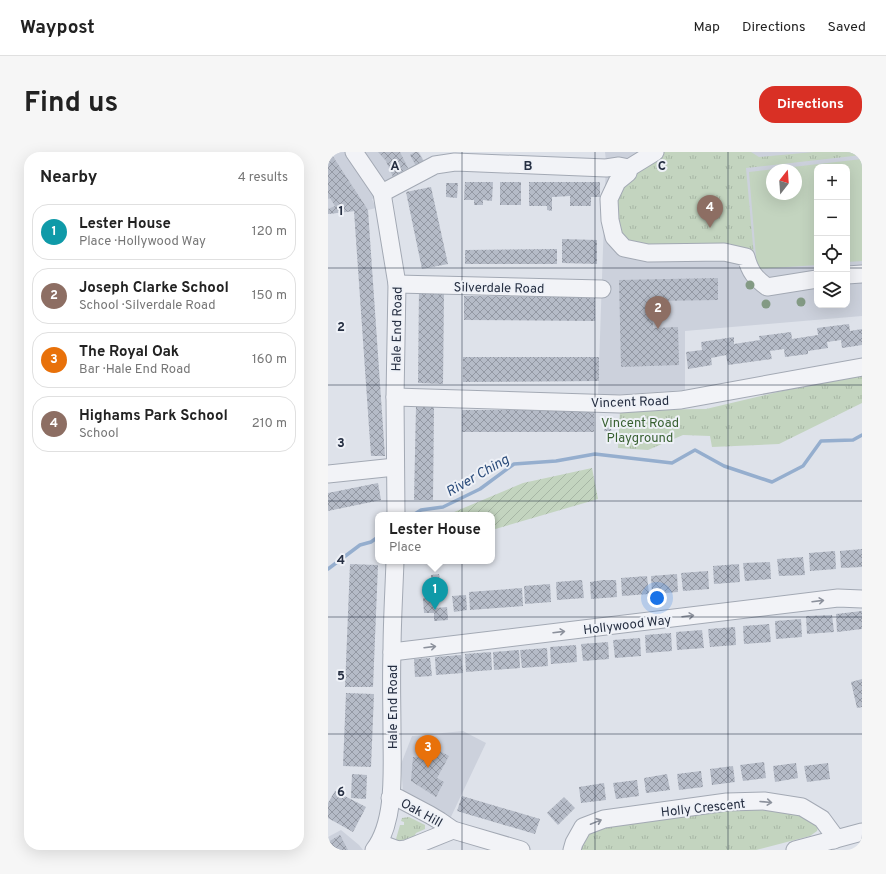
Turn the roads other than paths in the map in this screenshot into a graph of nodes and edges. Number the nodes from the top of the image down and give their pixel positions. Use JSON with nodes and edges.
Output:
{"nodes":[{"id":1,"x":354,"y":152,"type":"edge"},
{"id":2,"x":655,"y":152,"type":"edge"},
{"id":3,"x":442,"y":158,"type":"edge"},
{"id":4,"x":629,"y":168,"type":"junction"},
{"id":5,"x":382,"y":193,"type":"junction"},
{"id":6,"x":862,"y":274,"type":"edge"},
{"id":7,"x":850,"y":275,"type":"edge"},
{"id":8,"x":814,"y":279,"type":"edge"},
{"id":9,"x":397,"y":284,"type":"junction"},
{"id":10,"x":602,"y":289,"type":"dead end"},
{"id":11,"x":862,"y":367,"type":"edge"},
{"id":12,"x":395,"y":397,"type":"junction"},
{"id":13,"x":395,"y":467,"type":"junction"},
{"id":14,"x":328,"y":474,"type":"edge"},
{"id":15,"x":396,"y":512,"type":"edge"},
{"id":16,"x":394,"y":564,"type":"edge"},
{"id":17,"x":862,"y":599,"type":"edge"},
{"id":18,"x":392,"y":652,"type":"junction"},
{"id":19,"x":390,"y":798,"type":"junction"},
{"id":20,"x":453,"y":830,"type":"junction"},
{"id":21,"x":862,"y":832,"type":"edge"},
{"id":22,"x":834,"y":840,"type":"junction"},
{"id":23,"x":376,"y":846,"type":"edge"},
{"id":24,"x":521,"y":850,"type":"edge"},
{"id":25,"x":572,"y":850,"type":"edge"},
{"id":26,"x":795,"y":850,"type":"edge"}],
"edges":[{"from":1,"to":5,"type":"street","name":"Hale End Road"},
{"from":2,"to":4,"type":"street"},
{"from":3,"to":4,"type":"street"},
{"from":3,"to":5,"type":"street"},
{"from":4,"to":8,"type":"street"},
{"from":5,"to":9,"type":"street","name":"Hale End Road"},
{"from":6,"to":7,"type":"street"},
{"from":9,"to":10,"type":"street","name":"Silverdale Road"},
{"from":9,"to":12,"type":"street","name":"Hale End Road"},
{"from":11,"to":12,"type":"street","name":"Vincent Road"},
{"from":12,"to":13,"type":"street","name":"Hale End Road"},
{"from":13,"to":14,"type":"street"},
{"from":13,"to":15,"type":"street","name":"Hale End Road"},
{"from":16,"to":18,"type":"street","name":"Hale End Road"},
{"from":18,"to":17,"type":"street","name":"Hollywood Way","one_way":true},
{"from":18,"to":19,"type":"street","name":"Hale End Road"},
{"from":19,"to":20,"type":"street","name":"Oak Hill"},
{"from":19,"to":23,"type":"street","name":"Hale End Road"},
{"from":20,"to":23,"type":"street","name":"Oak Hill"},
{"from":20,"to":24,"type":"street","name":"Oak Hill"},
{"from":21,"to":22,"type":"street"},
{"from":25,"to":22,"type":"street","name":"Holly Crescent","one_way":true},
{"from":22,"to":26,"type":"street"}]}
